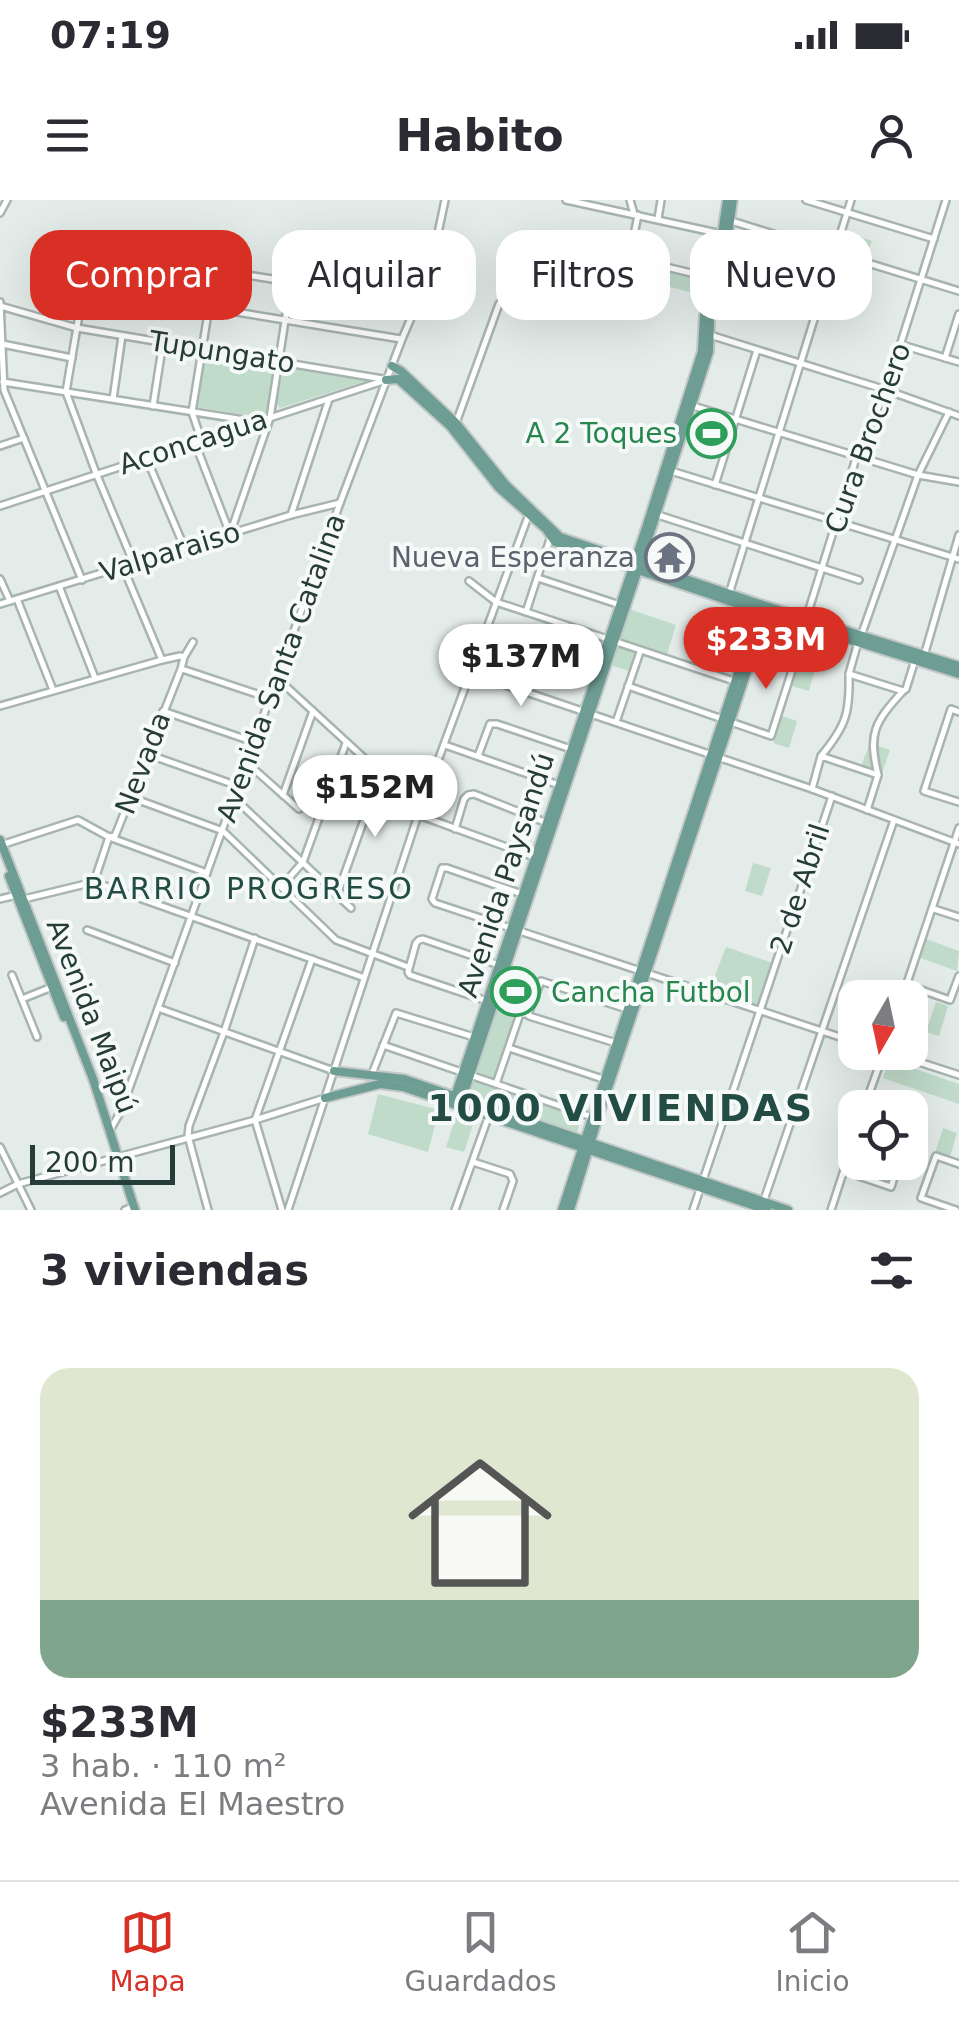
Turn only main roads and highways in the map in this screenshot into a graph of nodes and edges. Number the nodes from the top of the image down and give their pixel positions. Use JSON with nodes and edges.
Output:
{"nodes":[{"id":1,"x":730,"y":200,"type":"edge"},
{"id":2,"x":728,"y":220,"type":"junction"},
{"id":3,"x":724,"y":230,"type":"edge"},
{"id":4,"x":726,"y":230,"type":"edge"},
{"id":5,"x":705,"y":320,"type":"edge"},
{"id":6,"x":708,"y":334,"type":"junction"},
{"id":7,"x":392,"y":366,"type":"road end"},
{"id":8,"x":386,"y":380,"type":"road end"},
{"id":9,"x":530,"y":512,"type":"junction"},
{"id":10,"x":654,"y":513,"type":"junction"},
{"id":11,"x":637,"y":566,"type":"junction"},
{"id":12,"x":763,"y":609,"type":"junction"},
{"id":13,"x":860,"y":639,"type":"junction"},
{"id":14,"x":959,"y":670,"type":"edge"},
{"id":15,"x":739,"y":683,"type":"junction"},
{"id":16,"x":0,"y":846,"type":"edge"},
{"id":17,"x":334,"y":1071,"type":"road end"},
{"id":18,"x":367,"y":1074,"type":"junction"},
{"id":19,"x":362,"y":1088,"type":"junction"},
{"id":20,"x":325,"y":1098,"type":"road end"},
{"id":21,"x":458,"y":1100,"type":"junction"},
{"id":22,"x":586,"y":1145,"type":"junction"},
{"id":23,"x":764,"y":1207,"type":"edge"},
{"id":24,"x":131,"y":1209,"type":"edge"},
{"id":25,"x":562,"y":1210,"type":"edge"},
{"id":26,"x":570,"y":1210,"type":"edge"},
{"id":27,"x":788,"y":1210,"type":"edge"}],
"edges":[{"from":1,"to":2,"type":"main road","name":"Avenida Paysandú"},
{"from":2,"to":3,"type":"main road","name":"Avenida Paysandú"},
{"from":2,"to":4,"type":"main road","name":"Avenida Paysandú"},
{"from":5,"to":6,"type":"main road","name":"Avenida Paysandú"},
{"from":6,"to":10,"type":"main road","name":"Avenida Paysandú"},
{"from":6,"to":10,"type":"main road","name":"Avenida Paysandú"},
{"from":7,"to":9,"type":"main road"},
{"from":8,"to":9,"type":"main road"},
{"from":9,"to":11,"type":"main road"},
{"from":9,"to":11,"type":"main road"},
{"from":10,"to":11,"type":"main road","name":"Avenida Paysandú"},
{"from":11,"to":12,"type":"main road"},
{"from":11,"to":12,"type":"main road"},
{"from":11,"to":21,"type":"main road","name":"Avenida Paysandú"},
{"from":12,"to":13,"type":"main road"},
{"from":12,"to":13,"type":"main road"},
{"from":12,"to":15,"type":"main road"},
{"from":12,"to":15,"type":"main road"},
{"from":13,"to":14,"type":"main road"},
{"from":15,"to":22,"type":"main road"},
{"from":16,"to":24,"type":"main road","name":"Avenida Maipú"},
{"from":17,"to":18,"type":"main road"},
{"from":18,"to":19,"type":"main road"},
{"from":18,"to":21,"type":"main road"},
{"from":19,"to":20,"type":"main road"},
{"from":19,"to":21,"type":"main road"},
{"from":21,"to":22,"type":"main road"},
{"from":21,"to":22,"type":"main road"},
{"from":22,"to":23,"type":"main road"},
{"from":22,"to":25,"type":"main road"},
{"from":22,"to":26,"type":"main road"},
{"from":23,"to":27,"type":"main road"}]}
